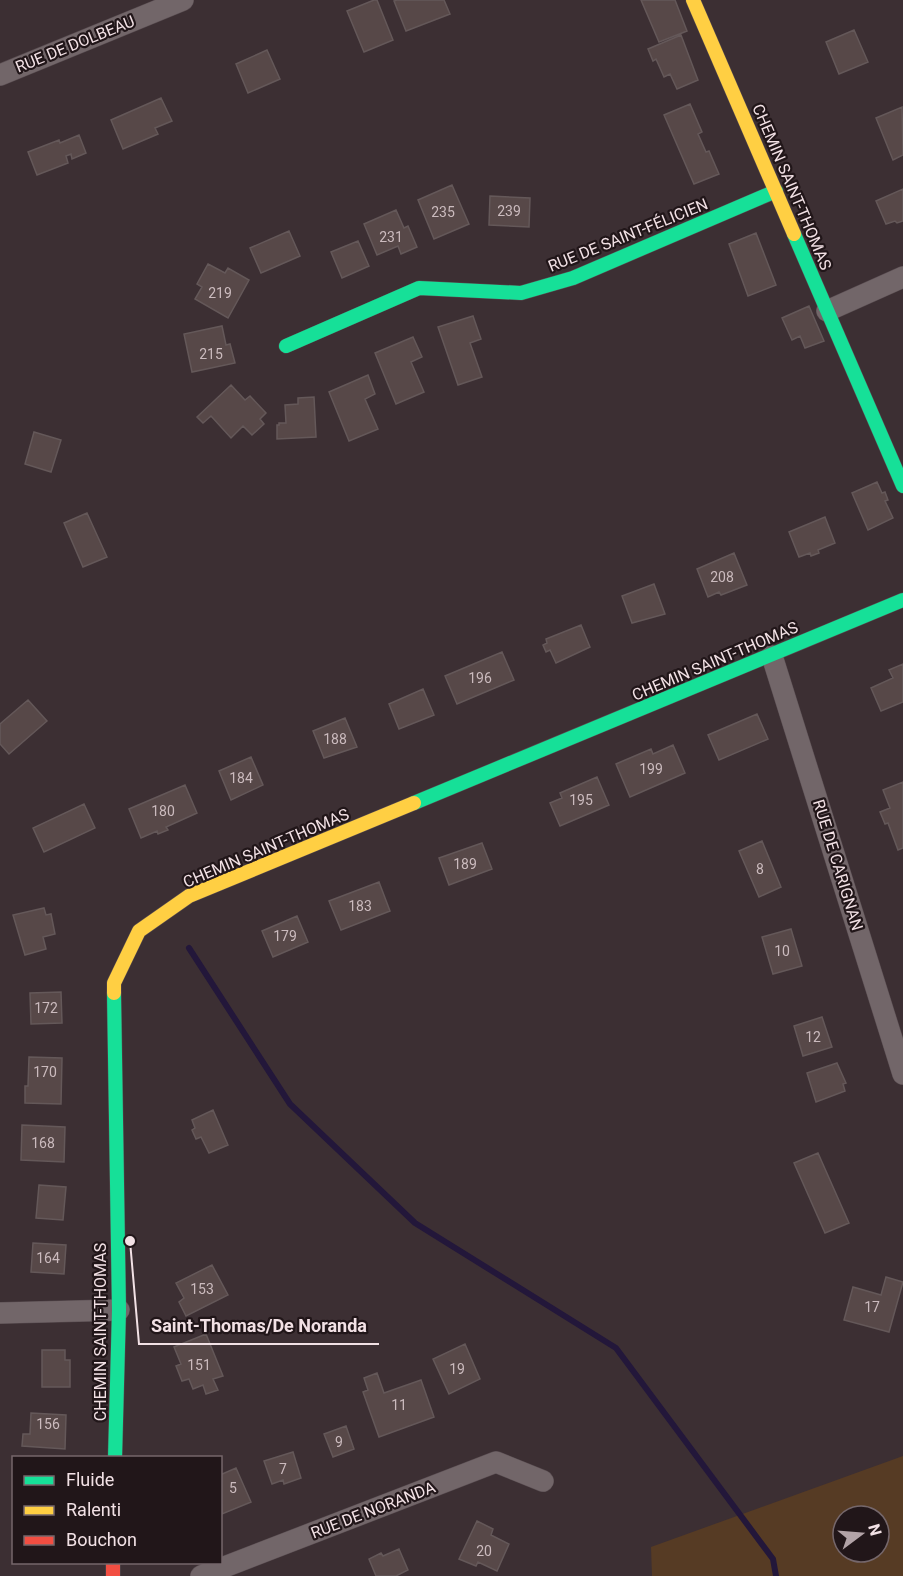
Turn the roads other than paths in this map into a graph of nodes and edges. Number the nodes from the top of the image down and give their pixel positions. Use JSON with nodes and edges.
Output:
{"nodes":[{"id":1,"x":183,"y":0,"type":"edge"},
{"id":2,"x":693,"y":0,"type":"edge"},
{"id":3,"x":0,"y":75,"type":"edge"},
{"id":4,"x":776,"y":191,"type":"junction"},
{"id":5,"x":903,"y":277,"type":"edge"},
{"id":6,"x":827,"y":311,"type":"junction"},
{"id":7,"x":286,"y":346,"type":"dead end"},
{"id":8,"x":903,"y":486,"type":"edge"},
{"id":9,"x":903,"y":600,"type":"edge"},
{"id":10,"x":772,"y":656,"type":"junction"},
{"id":11,"x":903,"y":1074,"type":"edge"},
{"id":12,"x":118,"y":1310,"type":"junction"},
{"id":13,"x":0,"y":1313,"type":"edge"},
{"id":14,"x":116,"y":1456,"type":"edge"},
{"id":15,"x":543,"y":1481,"type":"dead end"},
{"id":16,"x":201,"y":1576,"type":"edge"}],
"edges":[{"from":1,"to":3,"type":"street","name":"RUE DE DOLBEAU"},
{"from":2,"to":4,"type":"street","name":"CHEMIN SAINT-THOMAS"},
{"from":4,"to":6,"type":"street","name":"CHEMIN SAINT-THOMAS"},
{"from":4,"to":7,"type":"street","name":"RUE DE SAINT-FÉLICIEN"},
{"from":5,"to":6,"type":"street"},
{"from":6,"to":8,"type":"street","name":"CHEMIN SAINT-THOMAS"},
{"from":9,"to":10,"type":"street","name":"CHEMIN SAINT-THOMAS"},
{"from":10,"to":11,"type":"street","name":"RUE DE CARIGNAN"},
{"from":10,"to":12,"type":"street","name":"CHEMIN SAINT-THOMAS"},
{"from":12,"to":13,"type":"street"},
{"from":12,"to":14,"type":"street","name":"CHEMIN SAINT-THOMAS"},
{"from":15,"to":16,"type":"street","name":"RUE DE NORANDA"}]}
